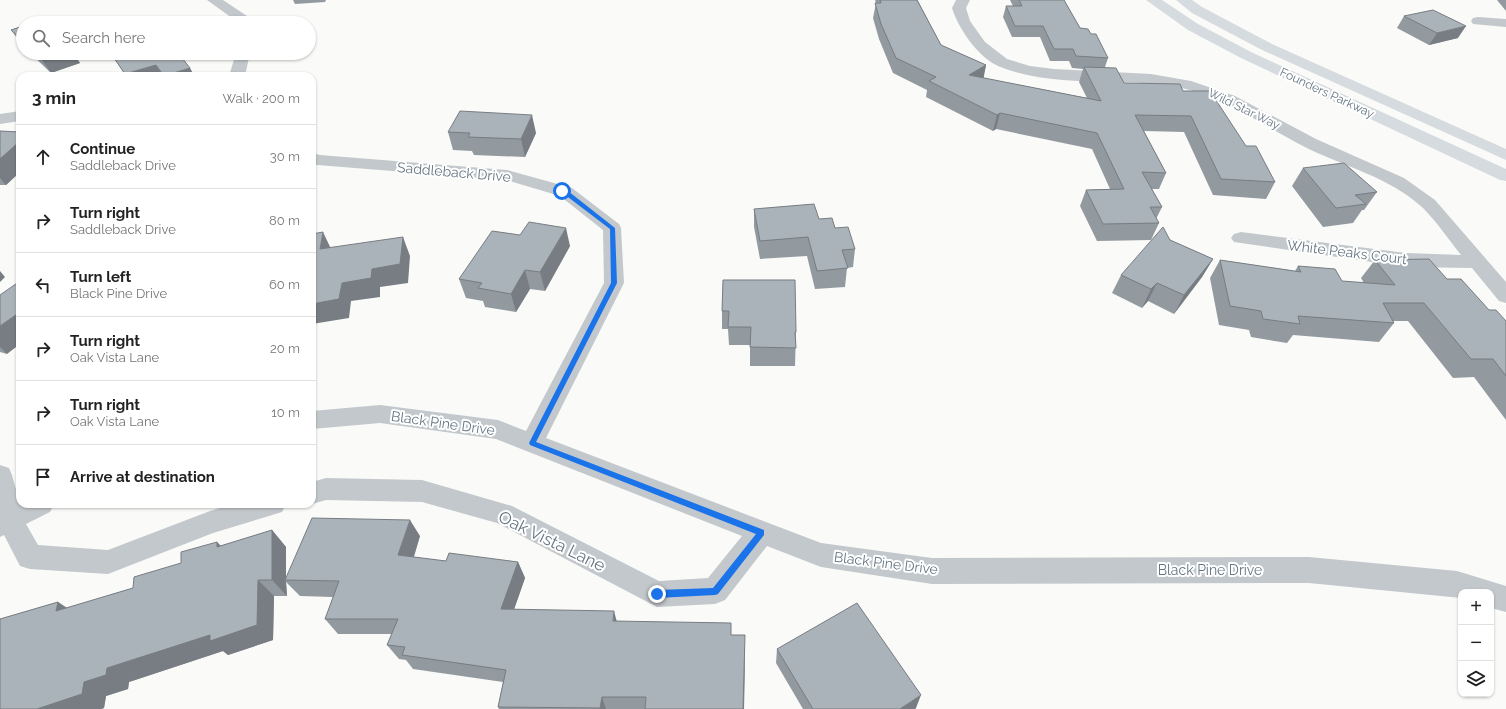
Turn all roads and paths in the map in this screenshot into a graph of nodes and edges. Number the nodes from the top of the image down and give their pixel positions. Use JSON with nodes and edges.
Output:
{"nodes":[{"id":1,"x":214,"y":0,"type":"edge"},
{"id":2,"x":963,"y":0,"type":"edge"},
{"id":3,"x":1153,"y":0,"type":"edge"},
{"id":4,"x":1183,"y":0,"type":"edge"},
{"id":5,"x":238,"y":16,"type":"edge"},
{"id":6,"x":1478,"y":21,"type":"dead end"},
{"id":7,"x":1506,"y":23,"type":"edge"},
{"id":8,"x":241,"y":60,"type":"edge"},
{"id":9,"x":238,"y":72,"type":"edge"},
{"id":10,"x":16,"y":117,"type":"edge"},
{"id":11,"x":0,"y":119,"type":"edge"},
{"id":12,"x":1506,"y":155,"type":"edge"},
{"id":13,"x":316,"y":160,"type":"edge"},
{"id":14,"x":1506,"y":176,"type":"edge"},
{"id":15,"x":1241,"y":238,"type":"dead end"},
{"id":16,"x":1476,"y":262,"type":"junction"},
{"id":17,"x":1506,"y":296,"type":"edge"},
{"id":18,"x":316,"y":420,"type":"edge"},
{"id":19,"x":532,"y":443,"type":"junction"},
{"id":20,"x":0,"y":475,"type":"edge"},
{"id":21,"x":316,"y":492,"type":"edge"},
{"id":22,"x":33,"y":508,"type":"edge"},
{"id":23,"x":259,"y":508,"type":"edge"},
{"id":24,"x":5,"y":523,"type":"edge"},
{"id":25,"x":762,"y":532,"type":"junction"},
{"id":26,"x":1473,"y":589,"type":"edge"},
{"id":27,"x":1494,"y":596,"type":"edge"},
{"id":28,"x":1506,"y":599,"type":"edge"}],
"edges":[{"from":1,"to":5,"type":"street"},
{"from":2,"to":16,"type":"street","name":"Wild Star Way"},
{"from":3,"to":14,"type":"highway","name":"Founders Parkway"},
{"from":4,"to":12,"type":"highway","name":"Founders Parkway"},
{"from":6,"to":7,"type":"street"},
{"from":8,"to":9,"type":"street"},
{"from":10,"to":11,"type":"street"},
{"from":13,"to":19,"type":"street","name":"Saddleback Drive"},
{"from":15,"to":16,"type":"street","name":"White Peaks Court"},
{"from":16,"to":17,"type":"street","name":"Wild Star Way"},
{"from":18,"to":19,"type":"street","name":"Black Pine Drive"},
{"from":19,"to":25,"type":"street","name":"Black Pine Drive"},
{"from":20,"to":24,"type":"street"},
{"from":21,"to":25,"type":"street","name":"Oak Vista Lane"},
{"from":22,"to":24,"type":"street"},
{"from":23,"to":24,"type":"street"},
{"from":25,"to":26,"type":"street","name":"Black Pine Drive"},
{"from":27,"to":28,"type":"street"}]}
